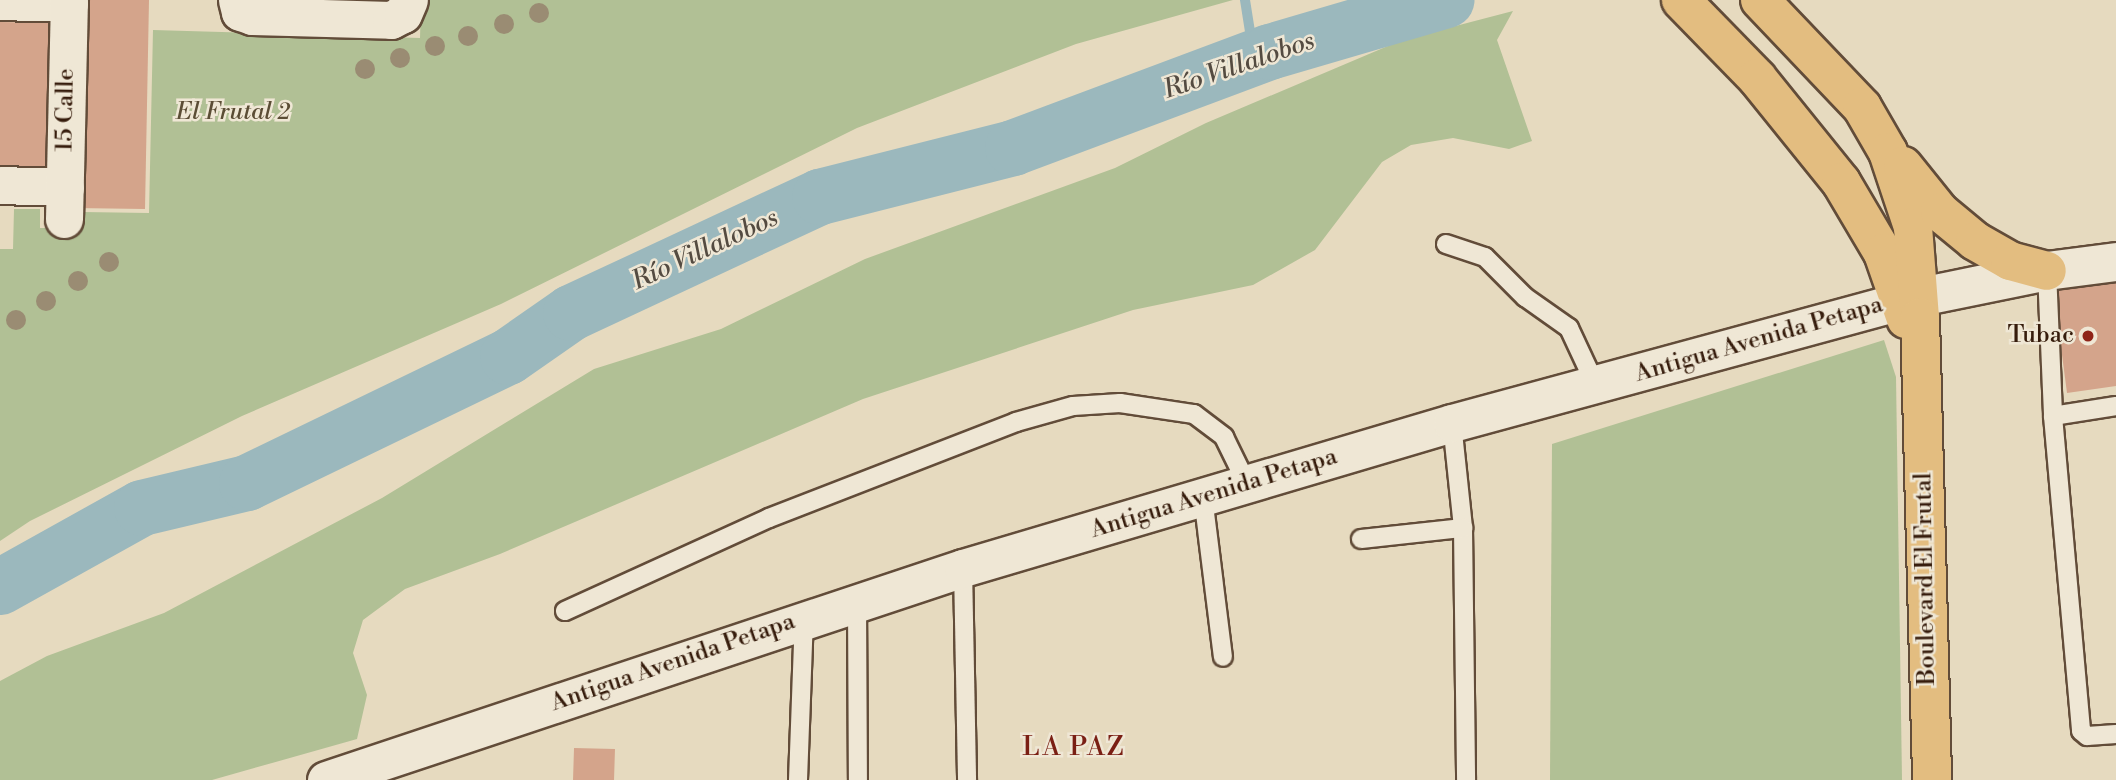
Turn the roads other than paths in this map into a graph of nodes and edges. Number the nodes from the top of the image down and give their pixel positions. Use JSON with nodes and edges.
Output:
{"nodes":[{"id":1,"x":1760,"y":0,"type":"edge"},
{"id":2,"x":0,"y":1,"type":"edge"},
{"id":3,"x":69,"y":1,"type":"edge"},
{"id":4,"x":238,"y":6,"type":"edge"},
{"id":5,"x":1686,"y":6,"type":"edge"},
{"id":6,"x":406,"y":7,"type":"edge"},
{"id":7,"x":1862,"y":107,"type":"junction"},
{"id":8,"x":0,"y":186,"type":"edge"},
{"id":9,"x":1446,"y":244,"type":"dead end"},
{"id":10,"x":2116,"y":262,"type":"edge"},
{"id":11,"x":2047,"y":271,"type":"junction"},
{"id":12,"x":1910,"y":298,"type":"junction"},
{"id":13,"x":1596,"y":386,"type":"junction"},
{"id":14,"x":2116,"y":407,"type":"edge"},
{"id":15,"x":2053,"y":416,"type":"junction"},
{"id":16,"x":1452,"y":423,"type":"junction"},
{"id":17,"x":1247,"y":484,"type":"junction"},
{"id":18,"x":1203,"y":497,"type":"junction"},
{"id":19,"x":1463,"y":528,"type":"junction"},
{"id":20,"x":1361,"y":539,"type":"dead end"},
{"id":21,"x":963,"y":568,"type":"junction"},
{"id":22,"x":857,"y":602,"type":"junction"},
{"id":23,"x":565,"y":611,"type":"dead end"},
{"id":24,"x":804,"y":619,"type":"junction"},
{"id":25,"x":1223,"y":657,"type":"dead end"},
{"id":26,"x":2116,"y":734,"type":"edge"},
{"id":27,"x":326,"y":780,"type":"edge"},
{"id":28,"x":798,"y":780,"type":"edge"},
{"id":29,"x":858,"y":780,"type":"edge"},
{"id":30,"x":967,"y":780,"type":"edge"},
{"id":31,"x":1466,"y":780,"type":"edge"},
{"id":32,"x":1931,"y":780,"type":"edge"}],
"edges":[{"from":1,"to":7,"type":"main road","name":"Boulevard El Frutal"},
{"from":2,"to":3,"type":"street"},
{"from":3,"to":8,"type":"street","name":"15 Calle"},
{"from":4,"to":6,"type":"street"},
{"from":5,"to":12,"type":"main road","name":"Boulevard El Frutal"},
{"from":7,"to":11,"type":"main road"},
{"from":7,"to":12,"type":"main road","name":"Boulevard El Frutal"},
{"from":9,"to":13,"type":"lane"},
{"from":10,"to":11,"type":"main road","name":"Antigua Avenida Petapa"},
{"from":11,"to":12,"type":"main road","name":"Antigua Avenida Petapa"},
{"from":11,"to":15,"type":"lane"},
{"from":12,"to":13,"type":"street","name":"Antigua Avenida Petapa"},
{"from":12,"to":32,"type":"main road","name":"Boulevard El Frutal"},
{"from":13,"to":16,"type":"street","name":"Antigua Avenida Petapa"},
{"from":14,"to":15,"type":"lane"},
{"from":15,"to":26,"type":"lane"},
{"from":16,"to":17,"type":"street","name":"Antigua Avenida Petapa"},
{"from":16,"to":19,"type":"lane"},
{"from":17,"to":18,"type":"street","name":"Antigua Avenida Petapa"},
{"from":17,"to":23,"type":"lane"},
{"from":18,"to":21,"type":"street","name":"Antigua Avenida Petapa"},
{"from":18,"to":25,"type":"lane"},
{"from":19,"to":20,"type":"lane"},
{"from":19,"to":31,"type":"lane"},
{"from":21,"to":22,"type":"street","name":"Antigua Avenida Petapa"},
{"from":21,"to":30,"type":"lane"},
{"from":22,"to":24,"type":"street","name":"Antigua Avenida Petapa"},
{"from":22,"to":29,"type":"lane"},
{"from":24,"to":27,"type":"street","name":"Antigua Avenida Petapa"},
{"from":24,"to":28,"type":"lane"}]}
